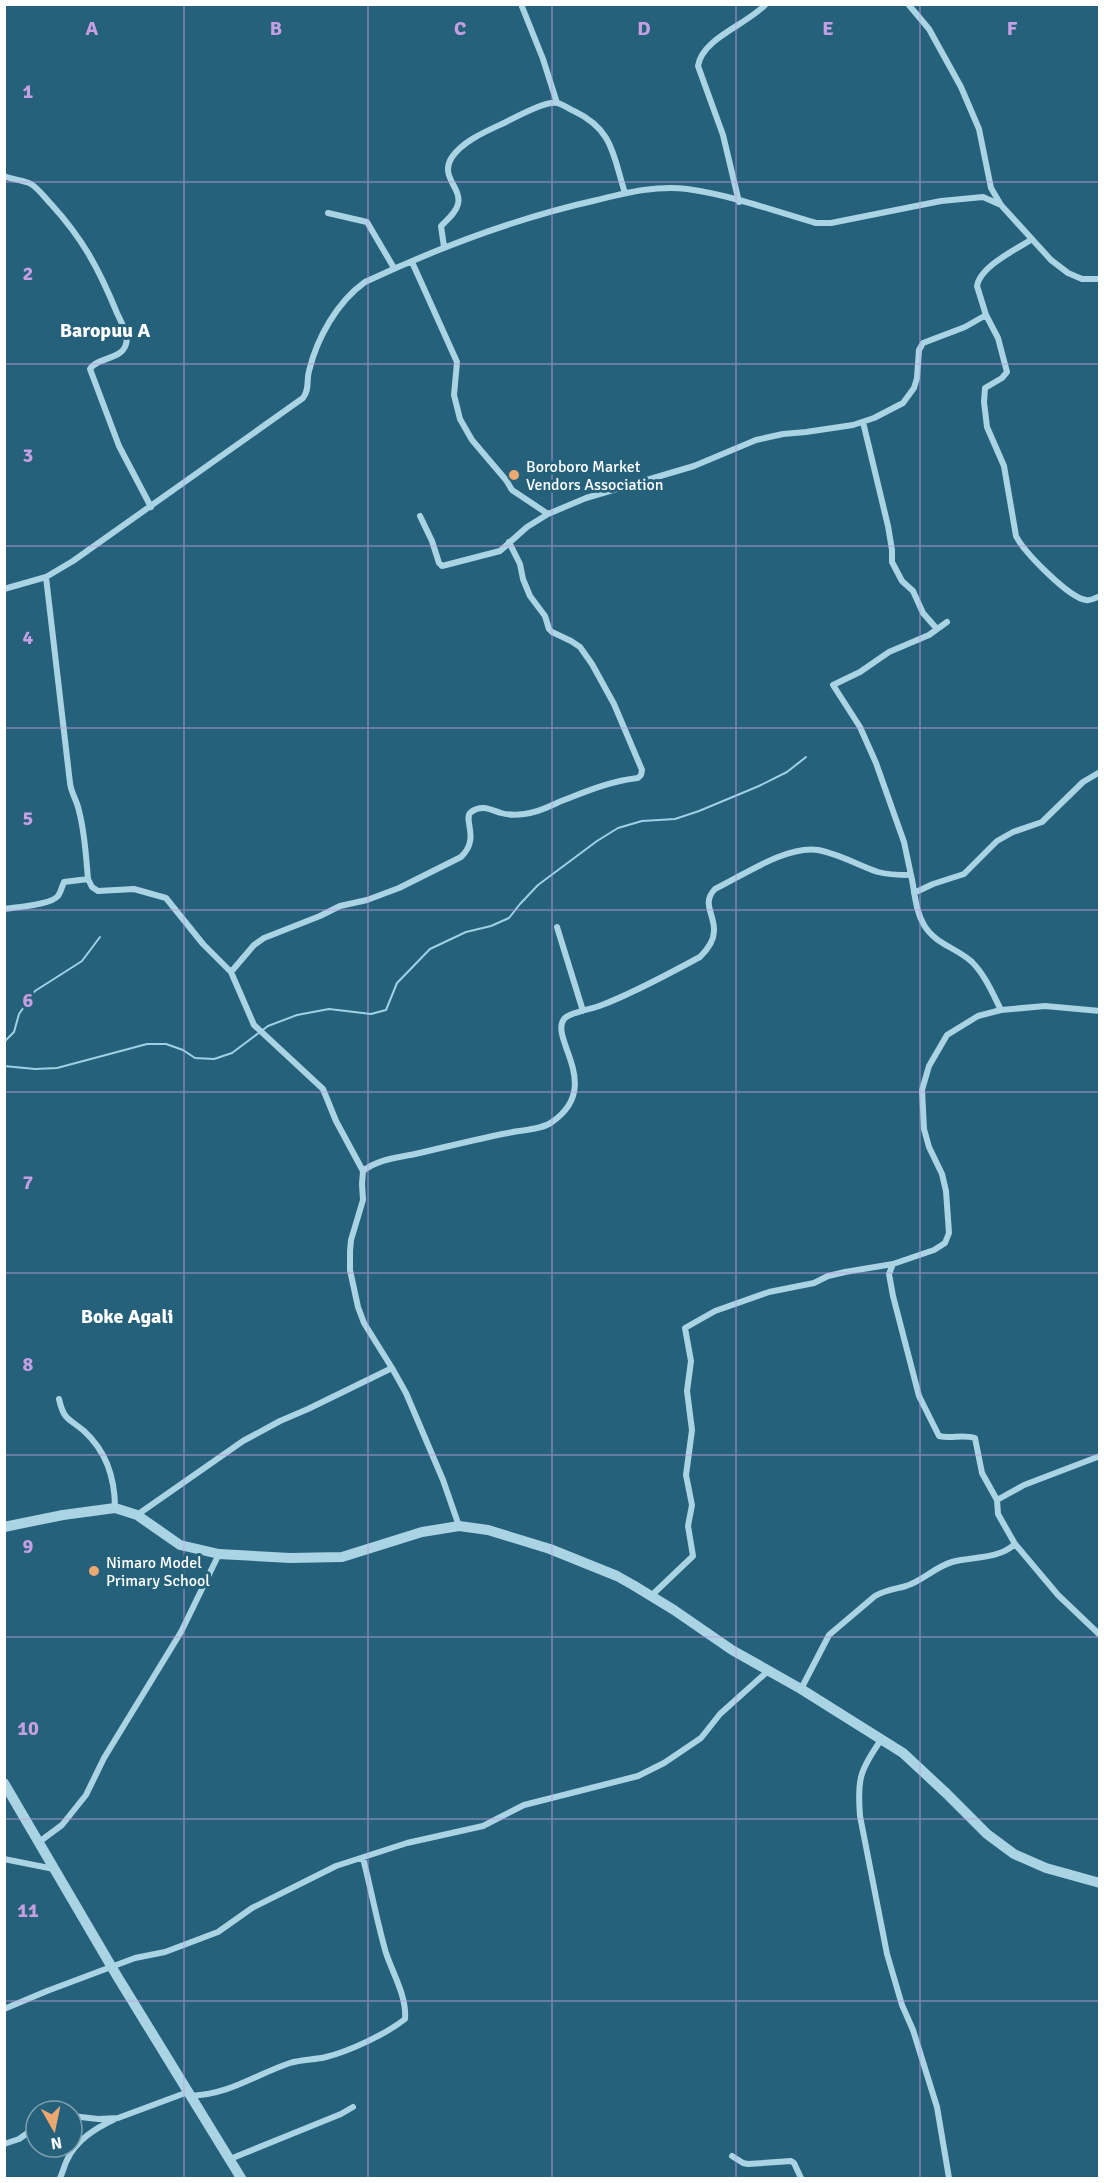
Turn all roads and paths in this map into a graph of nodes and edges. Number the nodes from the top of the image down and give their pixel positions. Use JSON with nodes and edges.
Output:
{"nodes":[{"id":1,"x":521,"y":4,"type":"edge"},
{"id":2,"x":766,"y":4,"type":"edge"},
{"id":3,"x":908,"y":4,"type":"edge"},
{"id":4,"x":557,"y":103,"type":"junction"},
{"id":5,"x":4,"y":176,"type":"edge"},
{"id":6,"x":625,"y":193,"type":"junction"},
{"id":7,"x":739,"y":202,"type":"junction"},
{"id":8,"x":1001,"y":205,"type":"junction"},
{"id":9,"x":328,"y":213,"type":"dead end"},
{"id":10,"x":1032,"y":239,"type":"junction"},
{"id":11,"x":444,"y":247,"type":"junction"},
{"id":12,"x":412,"y":262,"type":"junction"},
{"id":13,"x":394,"y":268,"type":"junction"},
{"id":14,"x":1100,"y":279,"type":"edge"},
{"id":15,"x":986,"y":315,"type":"junction"},
{"id":16,"x":863,"y":422,"type":"junction"},
{"id":17,"x":151,"y":507,"type":"junction"},
{"id":18,"x":548,"y":514,"type":"junction"},
{"id":19,"x":420,"y":516,"type":"dead end"},
{"id":20,"x":509,"y":542,"type":"junction"},
{"id":21,"x":45,"y":577,"type":"junction"},
{"id":22,"x":4,"y":589,"type":"edge"},
{"id":23,"x":1100,"y":596,"type":"edge"},
{"id":24,"x":947,"y":622,"type":"dead end"},
{"id":25,"x":938,"y":629,"type":"junction"},
{"id":26,"x":1100,"y":772,"type":"edge"},
{"id":27,"x":911,"y":875,"type":"junction"},
{"id":28,"x":88,"y":879,"type":"junction"},
{"id":29,"x":915,"y":893,"type":"junction"},
{"id":30,"x":4,"y":909,"type":"edge"},
{"id":31,"x":557,"y":927,"type":"dead end"},
{"id":32,"x":231,"y":972,"type":"junction"},
{"id":33,"x":1001,"y":1010,"type":"junction"},
{"id":34,"x":583,"y":1011,"type":"junction"},
{"id":35,"x":1100,"y":1011,"type":"edge"},
{"id":36,"x":363,"y":1171,"type":"junction"},
{"id":37,"x":893,"y":1264,"type":"junction"},
{"id":38,"x":392,"y":1368,"type":"junction"},
{"id":39,"x":59,"y":1399,"type":"dead end"},
{"id":40,"x":1100,"y":1456,"type":"edge"},
{"id":41,"x":997,"y":1500,"type":"junction"},
{"id":42,"x":115,"y":1508,"type":"junction"},
{"id":43,"x":137,"y":1515,"type":"junction"},
{"id":44,"x":459,"y":1526,"type":"junction"},
{"id":45,"x":4,"y":1527,"type":"edge"},
{"id":46,"x":1015,"y":1544,"type":"junction"},
{"id":47,"x":219,"y":1554,"type":"junction"},
{"id":48,"x":651,"y":1596,"type":"junction"},
{"id":49,"x":1100,"y":1635,"type":"edge"},
{"id":50,"x":768,"y":1671,"type":"junction"},
{"id":51,"x":801,"y":1689,"type":"junction"},
{"id":52,"x":881,"y":1740,"type":"junction"},
{"id":53,"x":4,"y":1783,"type":"edge"},
{"id":54,"x":39,"y":1842,"type":"junction"},
{"id":55,"x":363,"y":1858,"type":"junction"},
{"id":56,"x":4,"y":1859,"type":"edge"},
{"id":57,"x":54,"y":1869,"type":"junction"},
{"id":58,"x":1100,"y":1883,"type":"edge"},
{"id":59,"x":112,"y":1966,"type":"junction"},
{"id":60,"x":4,"y":2009,"type":"edge"},
{"id":61,"x":189,"y":2094,"type":"junction"},
{"id":62,"x":353,"y":2107,"type":"dead end"},
{"id":63,"x":84,"y":2117,"type":"edge"},
{"id":64,"x":118,"y":2118,"type":"junction"},
{"id":65,"x":24,"y":2135,"type":"edge"},
{"id":66,"x":4,"y":2144,"type":"edge"},
{"id":67,"x":732,"y":2156,"type":"dead end"},
{"id":68,"x":230,"y":2159,"type":"junction"},
{"id":69,"x":60,"y":2178,"type":"edge"},
{"id":70,"x":241,"y":2178,"type":"edge"},
{"id":71,"x":801,"y":2178,"type":"edge"},
{"id":72,"x":949,"y":2178,"type":"edge"}],
"edges":[{"from":1,"to":4,"type":"street"},
{"from":2,"to":7,"type":"street"},
{"from":3,"to":8,"type":"street"},
{"from":4,"to":6,"type":"street"},
{"from":4,"to":11,"type":"street"},
{"from":5,"to":17,"type":"street"},
{"from":6,"to":7,"type":"street"},
{"from":6,"to":11,"type":"street"},
{"from":7,"to":8,"type":"street"},
{"from":8,"to":10,"type":"street"},
{"from":9,"to":13,"type":"street"},
{"from":10,"to":14,"type":"street"},
{"from":10,"to":15,"type":"street"},
{"from":11,"to":12,"type":"street"},
{"from":12,"to":13,"type":"street"},
{"from":12,"to":18,"type":"street"},
{"from":13,"to":17,"type":"street"},
{"from":15,"to":16,"type":"street"},
{"from":15,"to":23,"type":"street"},
{"from":16,"to":18,"type":"street"},
{"from":16,"to":25,"type":"street"},
{"from":17,"to":21,"type":"street"},
{"from":18,"to":20,"type":"street"},
{"from":19,"to":20,"type":"street"},
{"from":20,"to":32,"type":"street"},
{"from":21,"to":22,"type":"street"},
{"from":21,"to":28,"type":"street"},
{"from":24,"to":25,"type":"street"},
{"from":25,"to":27,"type":"street"},
{"from":26,"to":29,"type":"street"},
{"from":27,"to":29,"type":"street"},
{"from":27,"to":34,"type":"street"},
{"from":28,"to":30,"type":"street"},
{"from":28,"to":32,"type":"street"},
{"from":29,"to":33,"type":"street"},
{"from":31,"to":34,"type":"street"},
{"from":32,"to":36,"type":"street"},
{"from":33,"to":35,"type":"street"},
{"from":33,"to":37,"type":"street"},
{"from":34,"to":36,"type":"street"},
{"from":36,"to":38,"type":"street"},
{"from":37,"to":41,"type":"street"},
{"from":37,"to":48,"type":"street"},
{"from":38,"to":43,"type":"street"},
{"from":38,"to":44,"type":"street"},
{"from":39,"to":42,"type":"street"},
{"from":40,"to":41,"type":"street"},
{"from":41,"to":46,"type":"street"},
{"from":42,"to":43,"type":"street"},
{"from":42,"to":45,"type":"street"},
{"from":43,"to":47,"type":"street"},
{"from":44,"to":47,"type":"street"},
{"from":44,"to":48,"type":"street"},
{"from":46,"to":49,"type":"street"},
{"from":46,"to":51,"type":"street"},
{"from":47,"to":54,"type":"street"},
{"from":48,"to":50,"type":"street"},
{"from":50,"to":51,"type":"street"},
{"from":50,"to":55,"type":"street"},
{"from":51,"to":52,"type":"street"},
{"from":52,"to":58,"type":"street"},
{"from":52,"to":72,"type":"street"},
{"from":53,"to":54,"type":"street"},
{"from":54,"to":57,"type":"street"},
{"from":55,"to":59,"type":"street"},
{"from":55,"to":61,"type":"street"},
{"from":56,"to":57,"type":"street"},
{"from":57,"to":59,"type":"street"},
{"from":59,"to":60,"type":"street"},
{"from":59,"to":61,"type":"street"},
{"from":61,"to":64,"type":"street"},
{"from":61,"to":68,"type":"street"},
{"from":62,"to":68,"type":"street"},
{"from":63,"to":64,"type":"street"},
{"from":64,"to":69,"type":"street"},
{"from":65,"to":66,"type":"street"},
{"from":67,"to":71,"type":"street"},
{"from":68,"to":70,"type":"street"}]}
